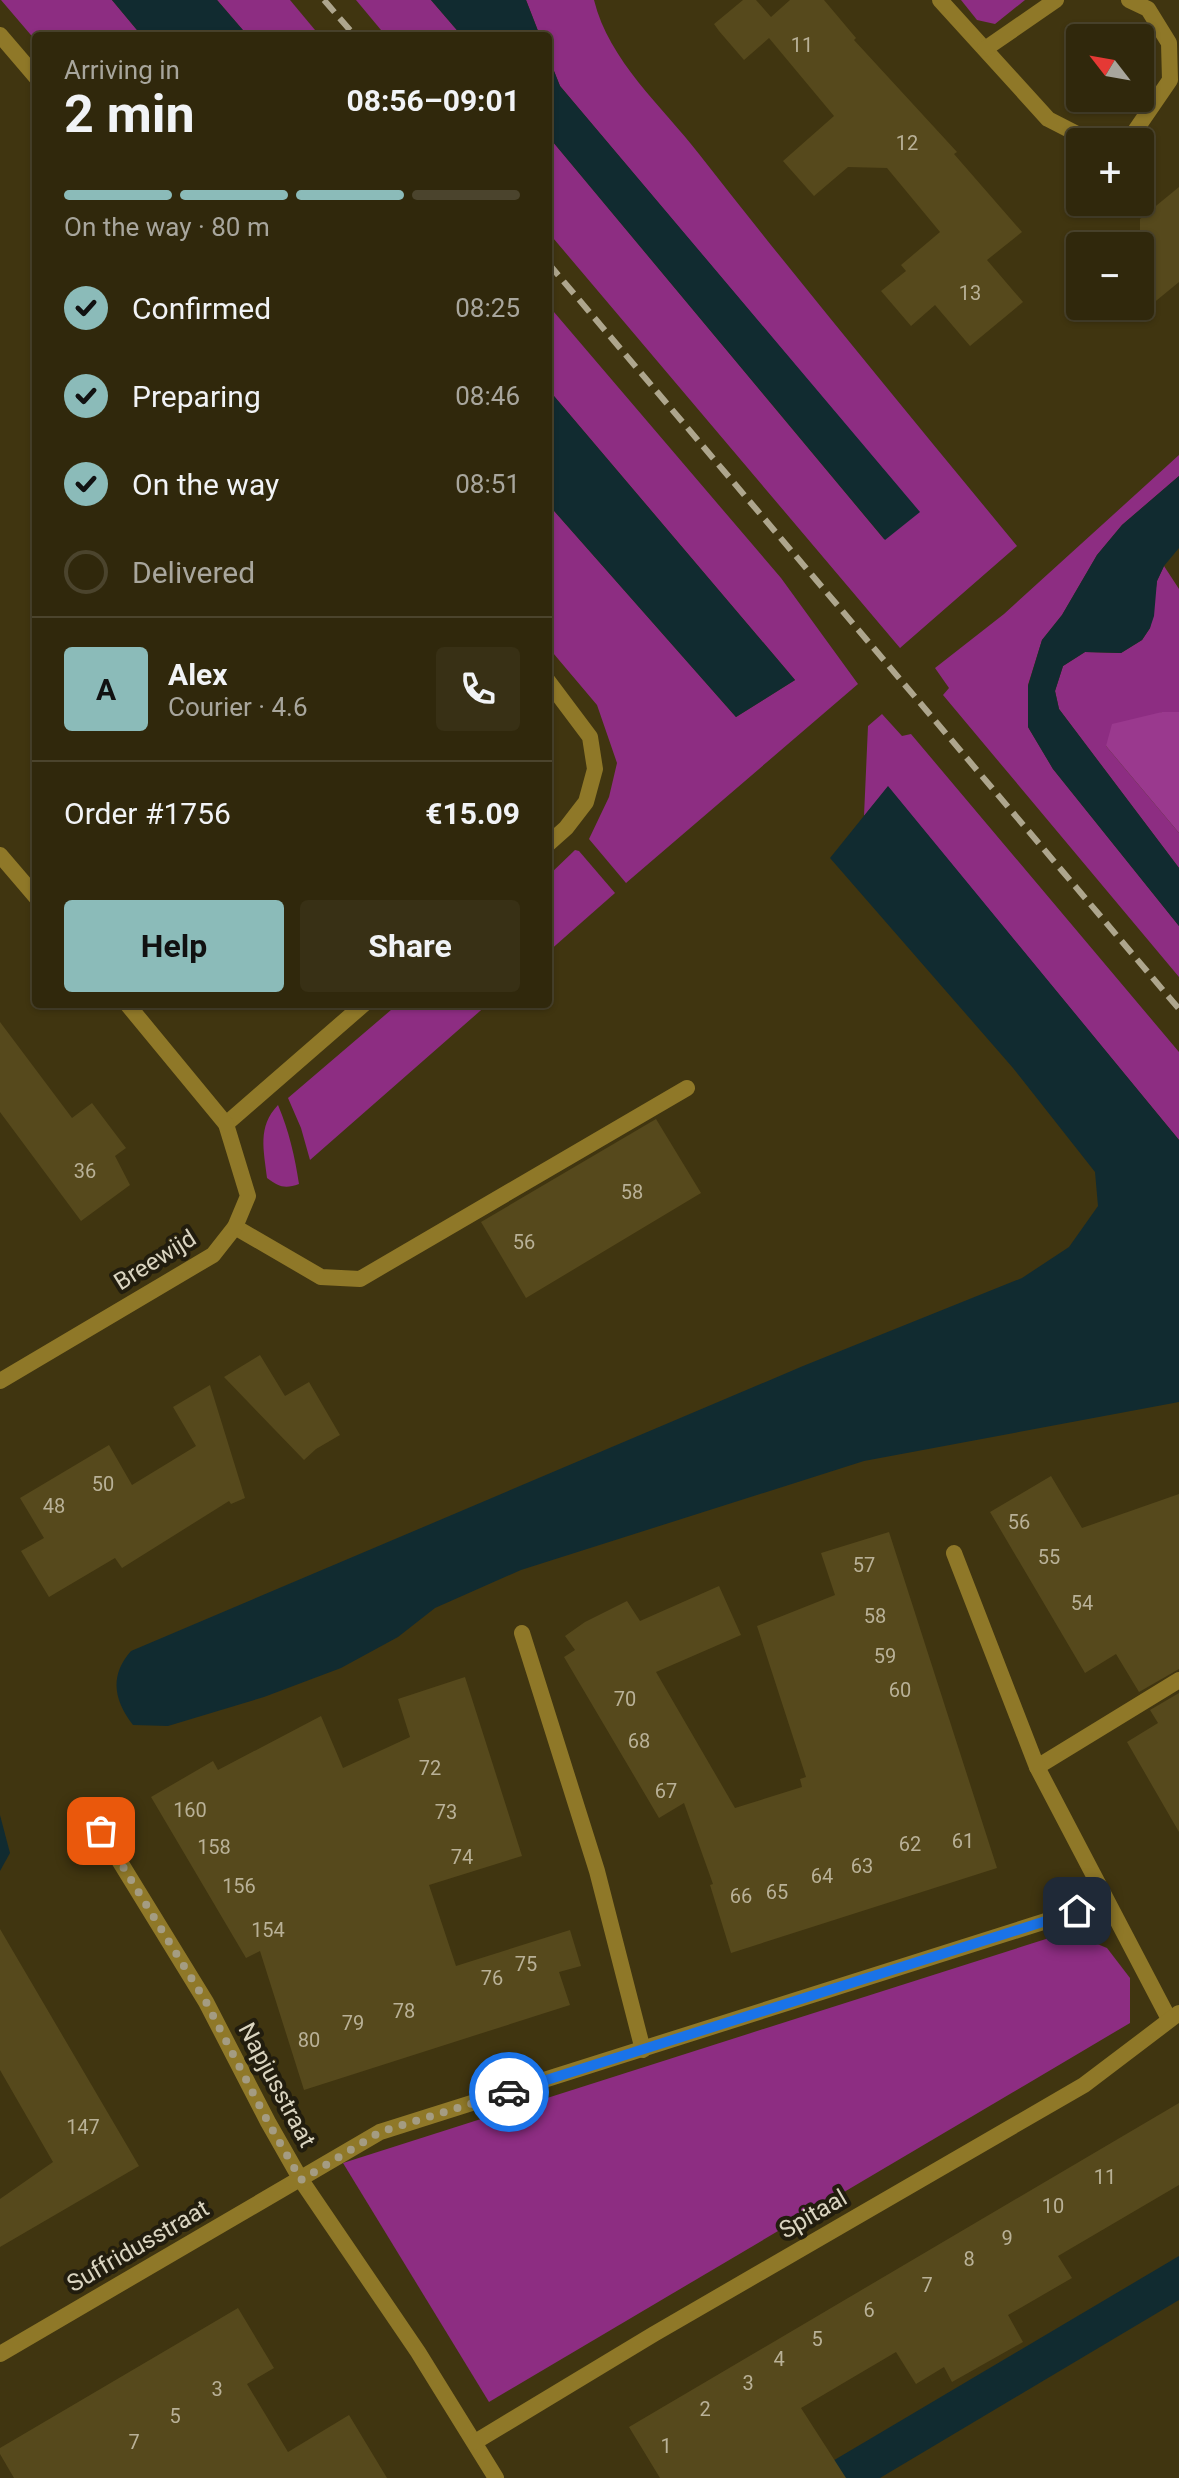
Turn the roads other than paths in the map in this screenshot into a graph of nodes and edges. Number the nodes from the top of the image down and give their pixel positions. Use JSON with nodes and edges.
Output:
{"nodes":[{"id":1,"x":940,"y":0,"type":"edge"},
{"id":2,"x":1056,"y":0,"type":"edge"},
{"id":3,"x":1129,"y":0,"type":"edge"},
{"id":4,"x":0,"y":35,"type":"edge"},
{"id":5,"x":985,"y":49,"type":"junction"},
{"id":6,"x":32,"y":72,"type":"edge"},
{"id":7,"x":552,"y":686,"type":"edge"},
{"id":8,"x":552,"y":840,"type":"edge"},
{"id":9,"x":0,"y":855,"type":"edge"},
{"id":10,"x":32,"y":892,"type":"edge"},
{"id":11,"x":130,"y":1008,"type":"edge"},
{"id":12,"x":359,"y":1008,"type":"edge"},
{"id":13,"x":687,"y":1088,"type":"dead end"},
{"id":14,"x":226,"y":1124,"type":"junction"},
{"id":15,"x":235,"y":1227,"type":"junction"},
{"id":16,"x":0,"y":1381,"type":"edge"},
{"id":17,"x":954,"y":1553,"type":"dead end"},
{"id":18,"x":522,"y":1633,"type":"dead end"},
{"id":19,"x":1179,"y":1680,"type":"edge"},
{"id":20,"x":1037,"y":1767,"type":"junction"},
{"id":21,"x":101,"y":1831,"type":"dead end"},
{"id":22,"x":1106,"y":1902,"type":"junction"},
{"id":23,"x":1174,"y":2016,"type":"edge"},
{"id":24,"x":643,"y":2050,"type":"junction"},
{"id":25,"x":301,"y":2180,"type":"junction"},
{"id":26,"x":0,"y":2354,"type":"edge"},
{"id":27,"x":475,"y":2442,"type":"junction"},
{"id":28,"x":496,"y":2478,"type":"edge"}],
"edges":[{"from":1,"to":5,"type":"street"},
{"from":2,"to":5,"type":"street"},
{"from":3,"to":5,"type":"street"},
{"from":4,"to":6,"type":"street"},
{"from":7,"to":8,"type":"street"},
{"from":9,"to":10,"type":"street"},
{"from":11,"to":14,"type":"street"},
{"from":12,"to":14,"type":"street"},
{"from":13,"to":15,"type":"street"},
{"from":14,"to":15,"type":"street","name":"Breewijd"},
{"from":15,"to":16,"type":"street","name":"Breewijd"},
{"from":17,"to":20,"type":"street","name":"Spitaal"},
{"from":18,"to":24,"type":"street"},
{"from":19,"to":20,"type":"street"},
{"from":20,"to":22,"type":"street","name":"Spitaal"},
{"from":21,"to":25,"type":"street","name":"Napjusstraat"},
{"from":22,"to":23,"type":"street","name":"Spitaal"},
{"from":22,"to":24,"type":"street"},
{"from":23,"to":27,"type":"street","name":"Spitaal"},
{"from":24,"to":25,"type":"street"},
{"from":25,"to":26,"type":"street","name":"Suffridusstraat"},
{"from":25,"to":27,"type":"street","name":"Napjusstraat"},
{"from":27,"to":28,"type":"street","name":"Napjusstraat"}]}
